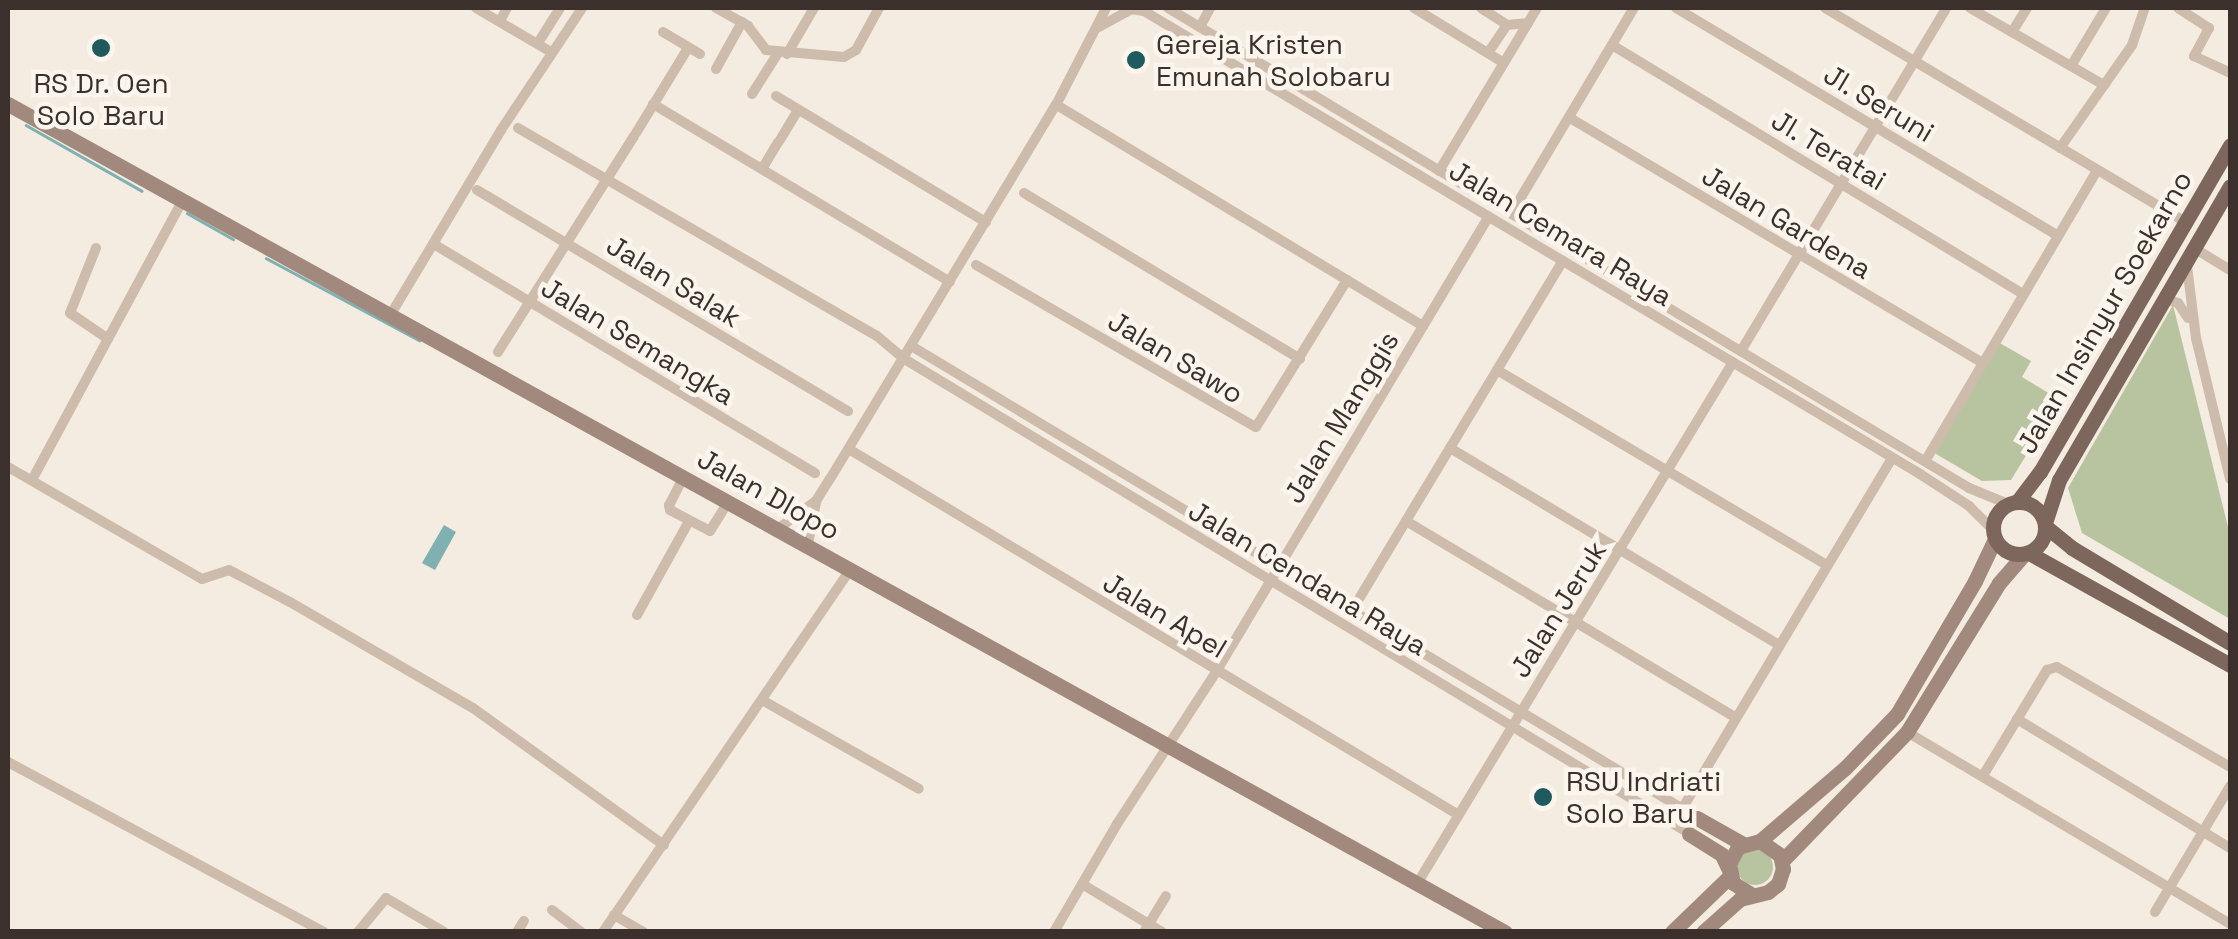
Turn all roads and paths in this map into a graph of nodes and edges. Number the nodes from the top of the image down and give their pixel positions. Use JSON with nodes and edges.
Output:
{"nodes":[{"id":1,"x":476,"y":8,"type":"edge"},
{"id":2,"x":507,"y":8,"type":"edge"},
{"id":3,"x":560,"y":8,"type":"edge"},
{"id":4,"x":582,"y":8,"type":"edge"},
{"id":5,"x":814,"y":8,"type":"edge"},
{"id":6,"x":879,"y":8,"type":"edge"},
{"id":7,"x":1106,"y":8,"type":"edge"},
{"id":8,"x":1168,"y":8,"type":"edge"},
{"id":9,"x":1210,"y":8,"type":"edge"},
{"id":10,"x":1414,"y":8,"type":"edge"},
{"id":11,"x":1481,"y":8,"type":"edge"},
{"id":12,"x":1537,"y":8,"type":"edge"},
{"id":13,"x":1634,"y":8,"type":"edge"},
{"id":14,"x":1676,"y":8,"type":"edge"},
{"id":15,"x":1825,"y":8,"type":"edge"},
{"id":16,"x":1946,"y":8,"type":"edge"},
{"id":17,"x":1970,"y":8,"type":"edge"},
{"id":18,"x":2027,"y":8,"type":"edge"},
{"id":19,"x":2106,"y":8,"type":"edge"},
{"id":20,"x":2145,"y":8,"type":"edge"},
{"id":21,"x":2178,"y":8,"type":"edge"},
{"id":22,"x":722,"y":9,"type":"edge"},
{"id":23,"x":500,"y":21,"type":"junction"},
{"id":24,"x":1189,"y":21,"type":"junction"},
{"id":25,"x":742,"y":22,"type":"junction"},
{"id":26,"x":1528,"y":23,"type":"junction"},
{"id":27,"x":1507,"y":24,"type":"junction"},
{"id":28,"x":1099,"y":28,"type":"junction"},
{"id":29,"x":1200,"y":28,"type":"junction"},
{"id":30,"x":663,"y":32,"type":"dead end"},
{"id":31,"x":2012,"y":32,"type":"junction"},
{"id":32,"x":1181,"y":33,"type":"junction"},
{"id":33,"x":538,"y":43,"type":"junction"},
{"id":34,"x":1612,"y":45,"type":"junction"},
{"id":35,"x":688,"y":48,"type":"junction"},
{"id":36,"x":551,"y":52,"type":"junction"},
{"id":37,"x":783,"y":53,"type":"junction"},
{"id":38,"x":1488,"y":53,"type":"junction"},
{"id":39,"x":700,"y":54,"type":"dead end"},
{"id":40,"x":1913,"y":60,"type":"junction"},
{"id":41,"x":1504,"y":63,"type":"junction"},
{"id":42,"x":2070,"y":66,"type":"junction"},
{"id":43,"x":716,"y":69,"type":"dead end"},
{"id":44,"x":2230,"y":73,"type":"edge"},
{"id":45,"x":2104,"y":86,"type":"junction"},
{"id":46,"x":752,"y":94,"type":"dead end"},
{"id":47,"x":776,"y":96,"type":"dead end"},
{"id":48,"x":8,"y":104,"type":"edge"},
{"id":49,"x":653,"y":104,"type":"junction"},
{"id":50,"x":1060,"y":107,"type":"dead end"},
{"id":51,"x":798,"y":110,"type":"junction"},
{"id":52,"x":1570,"y":118,"type":"junction"},
{"id":53,"x":1874,"y":126,"type":"junction"},
{"id":54,"x":518,"y":128,"type":"dead end"},
{"id":55,"x":1376,"y":140,"type":"junction"},
{"id":56,"x":2230,"y":145,"type":"edge"},
{"id":57,"x":2060,"y":148,"type":"junction"},
{"id":58,"x":762,"y":170,"type":"junction"},
{"id":59,"x":1439,"y":170,"type":"junction"},
{"id":60,"x":2097,"y":172,"type":"junction"},
{"id":61,"x":607,"y":178,"type":"junction"},
{"id":62,"x":1840,"y":183,"type":"junction"},
{"id":63,"x":2230,"y":186,"type":"edge"},
{"id":64,"x":476,"y":190,"type":"dead end"},
{"id":65,"x":1024,"y":194,"type":"dead end"},
{"id":66,"x":180,"y":205,"type":"junction"},
{"id":67,"x":1511,"y":214,"type":"junction"},
{"id":68,"x":1489,"y":216,"type":"junction"},
{"id":69,"x":986,"y":222,"type":"junction"},
{"id":70,"x":2185,"y":222,"type":"junction"},
{"id":71,"x":2058,"y":236,"type":"junction"},
{"id":72,"x":566,"y":242,"type":"junction"},
{"id":73,"x":437,"y":246,"type":"dead end"},
{"id":74,"x":96,"y":248,"type":"dead end"},
{"id":75,"x":2191,"y":254,"type":"junction"},
{"id":76,"x":1797,"y":255,"type":"junction"},
{"id":77,"x":1563,"y":261,"type":"junction"},
{"id":78,"x":976,"y":264,"type":"dead end"},
{"id":79,"x":2230,"y":270,"type":"edge"},
{"id":80,"x":1611,"y":273,"type":"junction"},
{"id":81,"x":1347,"y":280,"type":"junction"},
{"id":82,"x":950,"y":282,"type":"junction"},
{"id":83,"x":1604,"y":285,"type":"junction"},
{"id":84,"x":2023,"y":294,"type":"junction"},
{"id":85,"x":2165,"y":298,"type":"junction"},
{"id":86,"x":530,"y":303,"type":"junction"},
{"id":87,"x":391,"y":314,"type":"junction"},
{"id":88,"x":1423,"y":326,"type":"junction"},
{"id":89,"x":878,"y":336,"type":"junction"},
{"id":90,"x":2196,"y":338,"type":"junction"},
{"id":91,"x":108,"y":339,"type":"junction"},
{"id":92,"x":912,"y":346,"type":"junction"},
{"id":93,"x":1741,"y":351,"type":"junction"},
{"id":94,"x":498,"y":352,"type":"dead end"},
{"id":95,"x":904,"y":359,"type":"junction"},
{"id":96,"x":1300,"y":360,"type":"junction"},
{"id":97,"x":1732,"y":362,"type":"junction"},
{"id":98,"x":1982,"y":364,"type":"junction"},
{"id":99,"x":1497,"y":370,"type":"junction"},
{"id":100,"x":2077,"y":408,"type":"junction"},
{"id":101,"x":848,"y":411,"type":"dead end"},
{"id":102,"x":2095,"y":419,"type":"junction"},
{"id":103,"x":1450,"y":448,"type":"junction"},
{"id":104,"x":852,"y":450,"type":"dead end"},
{"id":105,"x":1091,"y":457,"type":"junction"},
{"id":106,"x":1926,"y":458,"type":"dead end"},
{"id":107,"x":1890,"y":460,"type":"dead end"},
{"id":108,"x":8,"y":467,"type":"edge"},
{"id":109,"x":1084,"y":468,"type":"junction"},
{"id":110,"x":1668,"y":471,"type":"junction"},
{"id":111,"x":816,"y":473,"type":"dead end"},
{"id":112,"x":32,"y":480,"type":"junction"},
{"id":113,"x":2230,"y":480,"type":"edge"},
{"id":114,"x":682,"y":481,"type":"junction"},
{"id":115,"x":816,"y":501,"type":"junction"},
{"id":116,"x":2012,"y":503,"type":"junction"},
{"id":117,"x":726,"y":507,"type":"junction"},
{"id":118,"x":1406,"y":521,"type":"junction"},
{"id":119,"x":690,"y":522,"type":"junction"},
{"id":120,"x":2045,"y":524,"type":"junction"},
{"id":121,"x":780,"y":528,"type":"junction"},
{"id":122,"x":1993,"y":534,"type":"junction"},
{"id":123,"x":808,"y":544,"type":"junction"},
{"id":124,"x":1620,"y":552,"type":"junction"},
{"id":125,"x":2026,"y":554,"type":"junction"},
{"id":126,"x":1827,"y":565,"type":"junction"},
{"id":127,"x":1276,"y":568,"type":"junction"},
{"id":128,"x":848,"y":573,"type":"junction"},
{"id":129,"x":1269,"y":580,"type":"junction"},
{"id":130,"x":2135,"y":588,"type":"junction"},
{"id":131,"x":2124,"y":602,"type":"junction"},
{"id":132,"x":2163,"y":604,"type":"junction"},
{"id":133,"x":1352,"y":612,"type":"junction"},
{"id":134,"x":637,"y":615,"type":"dead end"},
{"id":135,"x":2154,"y":619,"type":"junction"},
{"id":136,"x":1577,"y":623,"type":"junction"},
{"id":137,"x":1946,"y":634,"type":"junction"},
{"id":138,"x":1962,"y":643,"type":"junction"},
{"id":139,"x":2230,"y":643,"type":"edge"},
{"id":140,"x":1779,"y":644,"type":"junction"},
{"id":141,"x":2230,"y":665,"type":"edge"},
{"id":142,"x":1216,"y":672,"type":"junction"},
{"id":143,"x":762,"y":700,"type":"junction"},
{"id":144,"x":1520,"y":713,"type":"junction"},
{"id":145,"x":1736,"y":718,"type":"junction"},
{"id":146,"x":2017,"y":719,"type":"junction"},
{"id":147,"x":1512,"y":728,"type":"junction"},
{"id":148,"x":1907,"y":732,"type":"junction"},
{"id":149,"x":1168,"y":744,"type":"junction"},
{"id":150,"x":8,"y":762,"type":"edge"},
{"id":151,"x":2230,"y":767,"type":"edge"},
{"id":152,"x":1984,"y":774,"type":"junction"},
{"id":153,"x":1833,"y":779,"type":"junction"},
{"id":154,"x":2230,"y":786,"type":"edge"},
{"id":155,"x":919,"y":789,"type":"dead end"},
{"id":156,"x":1847,"y":794,"type":"junction"},
{"id":157,"x":1682,"y":809,"type":"junction"},
{"id":158,"x":1458,"y":814,"type":"junction"},
{"id":159,"x":1692,"y":825,"type":"junction"},
{"id":160,"x":2202,"y":832,"type":"junction"},
{"id":161,"x":1752,"y":842,"type":"junction"},
{"id":162,"x":664,"y":844,"type":"junction"},
{"id":163,"x":2230,"y":848,"type":"edge"},
{"id":164,"x":1782,"y":861,"type":"junction"},
{"id":165,"x":1730,"y":873,"type":"junction"},
{"id":166,"x":1420,"y":878,"type":"dead end"},
{"id":167,"x":1082,"y":884,"type":"junction"},
{"id":168,"x":2170,"y":887,"type":"junction"},
{"id":169,"x":1752,"y":894,"type":"junction"},
{"id":170,"x":1166,"y":896,"type":"dead end"},
{"id":171,"x":552,"y":910,"type":"dead end"},
{"id":172,"x":2155,"y":912,"type":"dead end"},
{"id":173,"x":614,"y":915,"type":"junction"},
{"id":174,"x":2230,"y":924,"type":"edge"},
{"id":175,"x":1146,"y":928,"type":"edge"},
{"id":176,"x":324,"y":932,"type":"edge"},
{"id":177,"x":358,"y":932,"type":"edge"},
{"id":178,"x":444,"y":932,"type":"edge"},
{"id":179,"x":581,"y":932,"type":"edge"},
{"id":180,"x":602,"y":932,"type":"edge"},
{"id":181,"x":643,"y":932,"type":"edge"},
{"id":182,"x":1054,"y":932,"type":"edge"},
{"id":183,"x":1162,"y":932,"type":"edge"},
{"id":184,"x":1505,"y":932,"type":"edge"},
{"id":185,"x":1672,"y":932,"type":"edge"},
{"id":186,"x":1703,"y":932,"type":"edge"}],
"edges":[{"from":1,"to":23,"type":"street"},
{"from":2,"to":23,"type":"street"},
{"from":3,"to":33,"type":"street"},
{"from":4,"to":36,"type":"street"},
{"from":5,"to":37,"type":"street"},
{"from":6,"to":37,"type":"street"},
{"from":7,"to":28,"type":"street"},
{"from":8,"to":24,"type":"street","name":"Jalan Cemara Raya"},
{"from":9,"to":29,"type":"street"},
{"from":10,"to":38,"type":"street"},
{"from":11,"to":27,"type":"street"},
{"from":12,"to":26,"type":"street"},
{"from":13,"to":34,"type":"street"},
{"from":14,"to":53,"type":"street","name":"Jl. Seruni"},
{"from":15,"to":40,"type":"street"},
{"from":16,"to":40,"type":"street"},
{"from":17,"to":31,"type":"street"},
{"from":18,"to":31,"type":"street"},
{"from":19,"to":42,"type":"street"},
{"from":20,"to":45,"type":"street"},
{"from":21,"to":44,"type":"street"},
{"from":22,"to":25,"type":"street"},
{"from":23,"to":33,"type":"street"},
{"from":24,"to":29,"type":"street","name":"Jalan Cemara Raya"},
{"from":24,"to":32,"type":"street"},
{"from":25,"to":37,"type":"street"},
{"from":25,"to":43,"type":"street"},
{"from":26,"to":27,"type":"street"},
{"from":26,"to":41,"type":"street"},
{"from":27,"to":38,"type":"street"},
{"from":28,"to":32,"type":"street","name":"Jalan Cemara Raya"},
{"from":28,"to":69,"type":"street"},
{"from":29,"to":55,"type":"street","name":"Jalan Cemara Raya"},
{"from":30,"to":35,"type":"street"},
{"from":31,"to":42,"type":"street"},
{"from":32,"to":55,"type":"street","name":"Jalan Cemara Raya"},
{"from":33,"to":36,"type":"street"},
{"from":34,"to":52,"type":"street"},
{"from":34,"to":62,"type":"street","name":"Jl. Teratai"},
{"from":35,"to":39,"type":"street"},
{"from":35,"to":49,"type":"street"},
{"from":36,"to":87,"type":"street"},
{"from":37,"to":46,"type":"street"},
{"from":38,"to":41,"type":"street"},
{"from":40,"to":53,"type":"street"},
{"from":40,"to":57,"type":"street"},
{"from":41,"to":59,"type":"street"},
{"from":42,"to":45,"type":"street"},
{"from":45,"to":57,"type":"street"},
{"from":47,"to":51,"type":"street"},
{"from":48,"to":66,"type":"street","name":"Jalan Dlopo"},
{"from":49,"to":58,"type":"street"},
{"from":49,"to":61,"type":"street"},
{"from":50,"to":81,"type":"street"},
{"from":51,"to":58,"type":"street"},
{"from":51,"to":69,"type":"street"},
{"from":52,"to":67,"type":"street"},
{"from":52,"to":76,"type":"street","name":"Jalan Gardena"},
{"from":53,"to":62,"type":"street"},
{"from":53,"to":71,"type":"street","name":"Jl. Seruni"},
{"from":54,"to":61,"type":"street","name":"Jalan Cendana Raya"},
{"from":55,"to":59,"type":"street","name":"Jalan Cemara Raya"},
{"from":55,"to":68,"type":"street","name":"Jalan Cemara Raya"},
{"from":56,"to":70,"type":"main road","name":"Jalan Insinyur Soekarno"},
{"from":57,"to":60,"type":"street"},
{"from":58,"to":82,"type":"street"},
{"from":59,"to":67,"type":"street","name":"Jalan Cemara Raya"},
{"from":60,"to":70,"type":"street"},
{"from":60,"to":71,"type":"street"},
{"from":61,"to":72,"type":"street"},
{"from":61,"to":89,"type":"street","name":"Jalan Cendana Raya"},
{"from":62,"to":76,"type":"street"},
{"from":62,"to":84,"type":"street","name":"Jl. Teratai"},
{"from":63,"to":75,"type":"main road","name":"Jalan Insinyur Soekarno"},
{"from":64,"to":72,"type":"street","name":"Jalan Salak"},
{"from":65,"to":96,"type":"street"},
{"from":66,"to":87,"type":"street","name":"Jalan Dlopo"},
{"from":66,"to":91,"type":"street"},
{"from":67,"to":80,"type":"street","name":"Jalan Cemara Raya"},
{"from":68,"to":77,"type":"street","name":"Jalan Cemara Raya"},
{"from":68,"to":88,"type":"street","name":"Jalan Manggis"},
{"from":69,"to":82,"type":"street"},
{"from":70,"to":100,"type":"main road","name":"Jalan Insinyur Soekarno"},
{"from":71,"to":84,"type":"street"},
{"from":72,"to":86,"type":"street"},
{"from":72,"to":101,"type":"street","name":"Jalan Salak"},
{"from":73,"to":86,"type":"street","name":"Jalan Semangka"},
{"from":74,"to":91,"type":"street"},
{"from":75,"to":79,"type":"street"},
{"from":75,"to":85,"type":"main road","name":"Jalan Insinyur Soekarno"},
{"from":75,"to":90,"type":"street"},
{"from":76,"to":93,"type":"street"},
{"from":76,"to":98,"type":"street","name":"Jalan Gardena"},
{"from":77,"to":83,"type":"street","name":"Jalan Cemara Raya"},
{"from":77,"to":99,"type":"street"},
{"from":78,"to":96,"type":"street","name":"Jalan Sawo"},
{"from":80,"to":83,"type":"street"},
{"from":80,"to":93,"type":"street","name":"Jalan Cemara Raya"},
{"from":81,"to":88,"type":"street"},
{"from":81,"to":96,"type":"street","name":"Jalan Sawo"},
{"from":82,"to":92,"type":"street"},
{"from":83,"to":97,"type":"street","name":"Jalan Cemara Raya"},
{"from":84,"to":98,"type":"street"},
{"from":85,"to":90,"type":"street"},
{"from":85,"to":102,"type":"main road","name":"Jalan Insinyur Soekarno"},
{"from":86,"to":94,"type":"street"},
{"from":86,"to":111,"type":"street","name":"Jalan Semangka"},
{"from":87,"to":114,"type":"street","name":"Jalan Dlopo"},
{"from":88,"to":127,"type":"street","name":"Jalan Manggis"},
{"from":89,"to":92,"type":"street","name":"Jalan Cendana Raya"},
{"from":89,"to":95,"type":"street","name":"Jalan Cendana Raya"},
{"from":90,"to":113,"type":"street"},
{"from":91,"to":112,"type":"street"},
{"from":92,"to":95,"type":"street"},
{"from":92,"to":105,"type":"street","name":"Jalan Cendana Raya"},
{"from":93,"to":116,"type":"street","name":"Jalan Cemara Raya"},
{"from":95,"to":109,"type":"street","name":"Jalan Cendana Raya"},
{"from":95,"to":115,"type":"street"},
{"from":97,"to":110,"type":"street","name":"Jalan Jeruk"},
{"from":97,"to":122,"type":"street","name":"Jalan Cemara Raya"},
{"from":98,"to":106,"type":"street"},
{"from":99,"to":103,"type":"street"},
{"from":99,"to":110,"type":"street"},
{"from":100,"to":102,"type":"main road"},
{"from":100,"to":116,"type":"main road","name":"Jalan Insinyur Soekarno"},
{"from":102,"to":120,"type":"main road","name":"Jalan Insinyur Soekarno"},
{"from":103,"to":118,"type":"street"},
{"from":103,"to":124,"type":"street"},
{"from":104,"to":142,"type":"street","name":"Jalan Apel"},
{"from":105,"to":109,"type":"street"},
{"from":105,"to":127,"type":"street","name":"Jalan Cendana Raya"},
{"from":107,"to":126,"type":"street"},
{"from":108,"to":112,"type":"street"},
{"from":109,"to":129,"type":"street","name":"Jalan Cendana Raya"},
{"from":110,"to":124,"type":"street","name":"Jalan Jeruk"},
{"from":110,"to":126,"type":"street"},
{"from":112,"to":162,"type":"street"},
{"from":114,"to":117,"type":"street","name":"Jalan Dlopo"},
{"from":114,"to":119,"type":"street"},
{"from":115,"to":121,"type":"street"},
{"from":115,"to":123,"type":"street"},
{"from":116,"to":120,"type":"main road"},
{"from":116,"to":122,"type":"main road"},
{"from":117,"to":119,"type":"street"},
{"from":117,"to":121,"type":"street","name":"Jalan Dlopo"},
{"from":118,"to":133,"type":"street"},
{"from":118,"to":136,"type":"street"},
{"from":119,"to":134,"type":"street"},
{"from":120,"to":125,"type":"main road"},
{"from":120,"to":130,"type":"main road"},
{"from":121,"to":123,"type":"street","name":"Jalan Dlopo"},
{"from":122,"to":125,"type":"main road"},
{"from":122,"to":137,"type":"street"},
{"from":123,"to":128,"type":"street","name":"Jalan Dlopo"},
{"from":124,"to":136,"type":"street","name":"Jalan Jeruk"},
{"from":124,"to":140,"type":"street"},
{"from":125,"to":131,"type":"main road"},
{"from":125,"to":138,"type":"street"},
{"from":126,"to":140,"type":"street"},
{"from":127,"to":129,"type":"street","name":"Jalan Manggis"},
{"from":127,"to":133,"type":"street","name":"Jalan Cendana Raya"},
{"from":128,"to":143,"type":"street"},
{"from":128,"to":149,"type":"street","name":"Jalan Dlopo"},
{"from":129,"to":142,"type":"street","name":"Jalan Manggis"},
{"from":129,"to":147,"type":"street","name":"Jalan Cendana Raya"},
{"from":130,"to":131,"type":"main road"},
{"from":130,"to":132,"type":"main road"},
{"from":131,"to":135,"type":"main road"},
{"from":132,"to":135,"type":"main road"},
{"from":132,"to":139,"type":"main road"},
{"from":133,"to":144,"type":"street","name":"Jalan Cendana Raya"},
{"from":135,"to":141,"type":"main road"},
{"from":136,"to":144,"type":"street","name":"Jalan Jeruk"},
{"from":136,"to":145,"type":"street"},
{"from":137,"to":138,"type":"street"},
{"from":137,"to":153,"type":"street"},
{"from":138,"to":148,"type":"street"},
{"from":140,"to":145,"type":"street"},
{"from":142,"to":149,"type":"street","name":"Jalan Manggis"},
{"from":142,"to":158,"type":"street","name":"Jalan Apel"},
{"from":143,"to":155,"type":"street"},
{"from":143,"to":162,"type":"street"},
{"from":144,"to":147,"type":"street","name":"Jalan Jeruk"},
{"from":144,"to":157,"type":"street","name":"Jalan Cendana Raya"},
{"from":145,"to":157,"type":"street"},
{"from":146,"to":151,"type":"street"},
{"from":146,"to":152,"type":"street"},
{"from":146,"to":160,"type":"street"},
{"from":147,"to":158,"type":"street","name":"Jalan Jeruk"},
{"from":147,"to":159,"type":"street","name":"Jalan Cendana Raya"},
{"from":148,"to":152,"type":"street"},
{"from":148,"to":156,"type":"street"},
{"from":149,"to":167,"type":"street","name":"Jalan Manggis"},
{"from":149,"to":184,"type":"street","name":"Jalan Dlopo"},
{"from":150,"to":176,"type":"street"},
{"from":152,"to":168,"type":"street"},
{"from":153,"to":156,"type":"street"},
{"from":153,"to":161,"type":"street"},
{"from":154,"to":160,"type":"street"},
{"from":156,"to":164,"type":"street"},
{"from":157,"to":159,"type":"street","name":"Jalan Cendana Raya"},
{"from":158,"to":166,"type":"street","name":"Jalan Jeruk"},
{"from":159,"to":161,"type":"street"},
{"from":159,"to":165,"type":"street"},
{"from":160,"to":163,"type":"street"},
{"from":160,"to":168,"type":"street"},
{"from":161,"to":164,"type":"street"},
{"from":161,"to":165,"type":"street"},
{"from":162,"to":173,"type":"street"},
{"from":164,"to":169,"type":"street"},
{"from":165,"to":169,"type":"street"},
{"from":165,"to":185,"type":"street"},
{"from":167,"to":175,"type":"street"},
{"from":167,"to":182,"type":"street","name":"Jalan Manggis"},
{"from":168,"to":172,"type":"street"},
{"from":168,"to":174,"type":"street"},
{"from":169,"to":186,"type":"street"},
{"from":170,"to":175,"type":"street"},
{"from":171,"to":179,"type":"street"},
{"from":173,"to":180,"type":"street"},
{"from":173,"to":181,"type":"street"},
{"from":175,"to":183,"type":"street"},
{"from":177,"to":178,"type":"street"}]}
